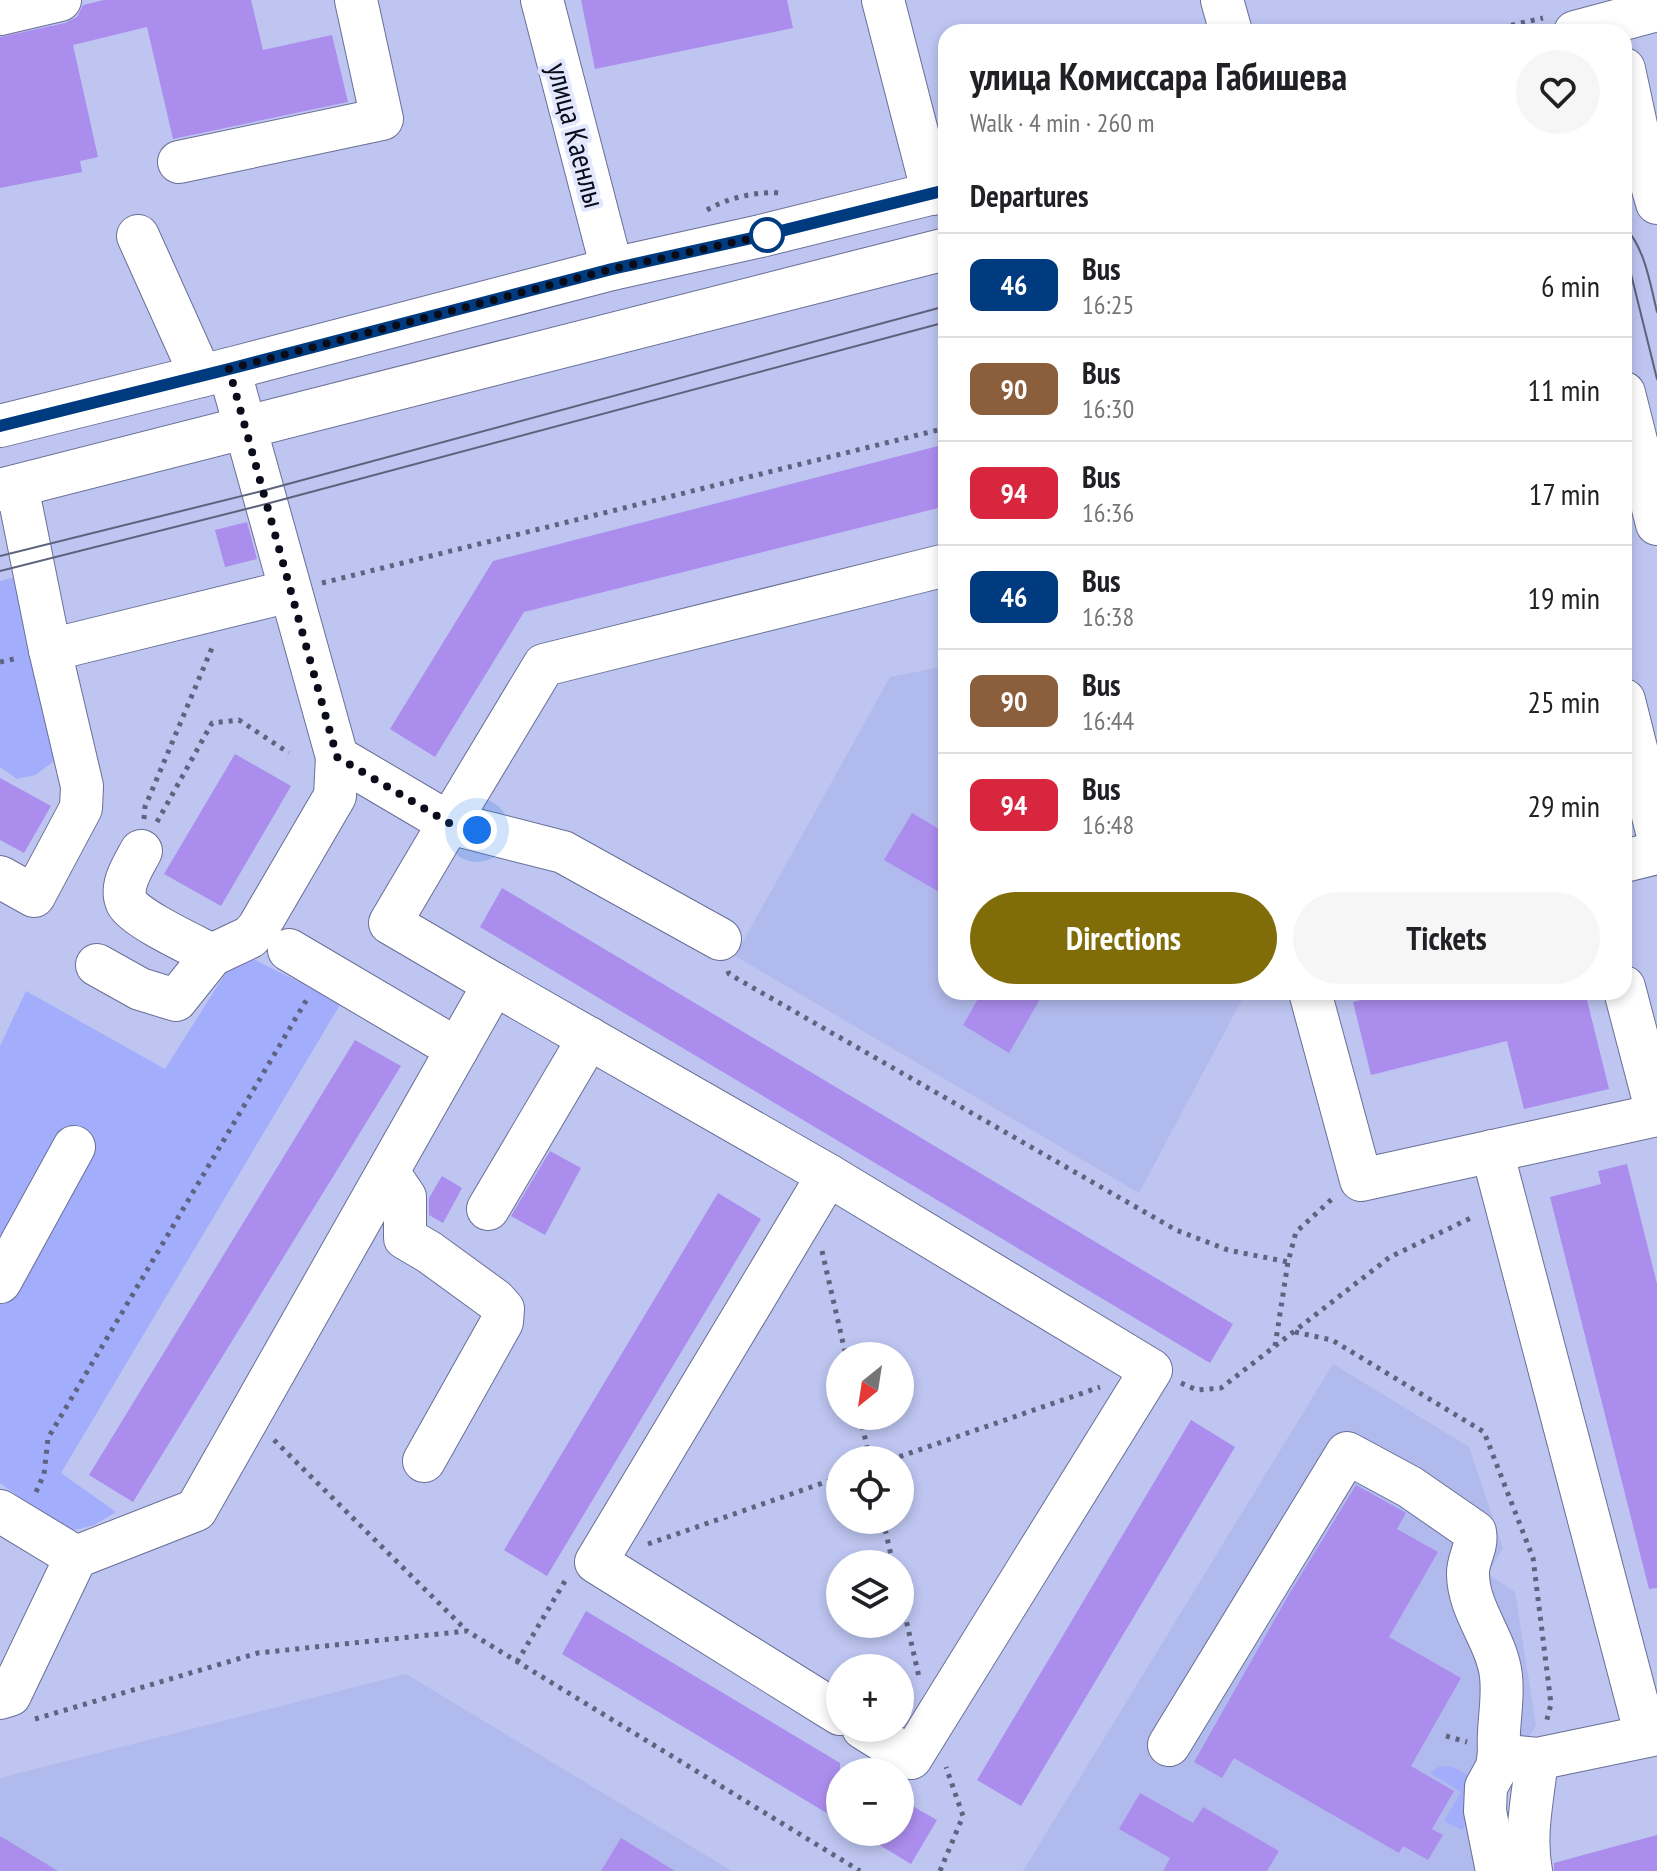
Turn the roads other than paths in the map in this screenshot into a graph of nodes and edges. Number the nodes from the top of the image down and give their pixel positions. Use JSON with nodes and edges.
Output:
{"nodes":[{"id":1,"x":356,"y":0,"type":"edge"},
{"id":2,"x":542,"y":0,"type":"edge"},
{"id":3,"x":883,"y":0,"type":"edge"},
{"id":4,"x":1222,"y":0,"type":"edge"},
{"id":5,"x":54,"y":1,"type":"edge"},
{"id":6,"x":0,"y":14,"type":"edge"},
{"id":7,"x":1229,"y":24,"type":"edge"},
{"id":8,"x":1657,"y":62,"type":"edge"},
{"id":9,"x":1632,"y":69,"type":"edge"},
{"id":10,"x":1632,"y":107,"type":"edge"},
{"id":11,"x":179,"y":162,"type":"dead end"},
{"id":12,"x":938,"y":185,"type":"edge"},
{"id":13,"x":938,"y":192,"type":"edge"},
{"id":14,"x":1657,"y":203,"type":"edge"},
{"id":15,"x":138,"y":236,"type":"dead end"},
{"id":16,"x":938,"y":251,"type":"edge"},
{"id":17,"x":612,"y":269,"type":"junction"},
{"id":18,"x":215,"y":372,"type":"junction"},
{"id":19,"x":0,"y":426,"type":"edge"},
{"id":20,"x":244,"y":428,"type":"junction"},
{"id":21,"x":1632,"y":469,"type":"edge"},
{"id":22,"x":8,"y":488,"type":"edge"},
{"id":23,"x":1635,"y":497,"type":"edge"},
{"id":24,"x":1657,"y":524,"type":"edge"},
{"id":25,"x":938,"y":567,"type":"edge"},
{"id":26,"x":290,"y":591,"type":"junction"},
{"id":27,"x":50,"y":650,"type":"junction"},
{"id":28,"x":1632,"y":732,"type":"edge"},
{"id":29,"x":337,"y":757,"type":"junction"},
{"id":30,"x":449,"y":823,"type":"junction"},
{"id":31,"x":1657,"y":832,"type":"edge"},
{"id":32,"x":141,"y":851,"type":"road end"},
{"id":33,"x":1657,"y":853,"type":"edge"},
{"id":34,"x":1632,"y":859,"type":"edge"},
{"id":35,"x":0,"y":877,"type":"edge"},
{"id":36,"x":720,"y":939,"type":"road end"},
{"id":37,"x":289,"y":950,"type":"dead end"},
{"id":38,"x":212,"y":955,"type":"junction"},
{"id":39,"x":97,"y":965,"type":"dead end"},
{"id":40,"x":494,"y":984,"type":"junction"},
{"id":41,"x":1312,"y":1000,"type":"edge"},
{"id":42,"x":1627,"y":1000,"type":"edge"},
{"id":43,"x":589,"y":1038,"type":"junction"},
{"id":44,"x":457,"y":1049,"type":"junction"},
{"id":45,"x":1657,"y":1114,"type":"edge"},
{"id":46,"x":74,"y":1147,"type":"dead end"},
{"id":47,"x":1492,"y":1151,"type":"junction"},
{"id":48,"x":388,"y":1172,"type":"junction"},
{"id":49,"x":820,"y":1189,"type":"junction"},
{"id":50,"x":488,"y":1209,"type":"dead end"},
{"id":51,"x":0,"y":1282,"type":"edge"},
{"id":52,"x":424,"y":1461,"type":"dead end"},
{"id":53,"x":11,"y":1518,"type":"edge"},
{"id":54,"x":76,"y":1557,"type":"junction"},
{"id":55,"x":826,"y":1705,"type":"edge"},
{"id":56,"x":15,"y":1709,"type":"edge"},
{"id":57,"x":1652,"y":1735,"type":"edge"},
{"id":58,"x":885,"y":1742,"type":"edge"},
{"id":59,"x":1169,"y":1745,"type":"dead end"},
{"id":60,"x":1518,"y":1756,"type":"junction"},
{"id":61,"x":1497,"y":1871,"type":"edge"},
{"id":62,"x":1531,"y":1871,"type":"edge"}],
"edges":[{"from":1,"to":11,"type":"street"},
{"from":2,"to":17,"type":"street","name":"улица Каенлы"},
{"from":3,"to":12,"type":"street"},
{"from":4,"to":7,"type":"street"},
{"from":5,"to":6,"type":"street"},
{"from":8,"to":9,"type":"street"},
{"from":10,"to":14,"type":"street"},
{"from":13,"to":17,"type":"street"},
{"from":15,"to":18,"type":"street"},
{"from":16,"to":20,"type":"street"},
{"from":17,"to":18,"type":"street"},
{"from":18,"to":19,"type":"street"},
{"from":18,"to":20,"type":"street"},
{"from":20,"to":22,"type":"street"},
{"from":20,"to":26,"type":"street"},
{"from":21,"to":23,"type":"street"},
{"from":22,"to":27,"type":"street"},
{"from":23,"to":24,"type":"street"},
{"from":25,"to":30,"type":"street"},
{"from":26,"to":27,"type":"street"},
{"from":26,"to":29,"type":"street"},
{"from":27,"to":35,"type":"street"},
{"from":28,"to":31,"type":"street"},
{"from":29,"to":30,"type":"street"},
{"from":29,"to":38,"type":"street"},
{"from":30,"to":36,"type":"street"},
{"from":30,"to":40,"type":"street"},
{"from":32,"to":38,"type":"street"},
{"from":33,"to":34,"type":"street"},
{"from":37,"to":44,"type":"street"},
{"from":38,"to":39,"type":"street"},
{"from":40,"to":43,"type":"street"},
{"from":40,"to":44,"type":"street"},
{"from":41,"to":47,"type":"street"},
{"from":42,"to":45,"type":"street"},
{"from":43,"to":49,"type":"street"},
{"from":43,"to":50,"type":"street"},
{"from":44,"to":48,"type":"street"},
{"from":45,"to":47,"type":"street"},
{"from":46,"to":51,"type":"street"},
{"from":47,"to":57,"type":"street"},
{"from":48,"to":52,"type":"street"},
{"from":48,"to":54,"type":"street"},
{"from":49,"to":55,"type":"street"},
{"from":49,"to":58,"type":"street"},
{"from":53,"to":54,"type":"street"},
{"from":54,"to":56,"type":"street"},
{"from":57,"to":60,"type":"street"},
{"from":59,"to":60,"type":"street"},
{"from":60,"to":61,"type":"street"},
{"from":60,"to":62,"type":"street"}]}
